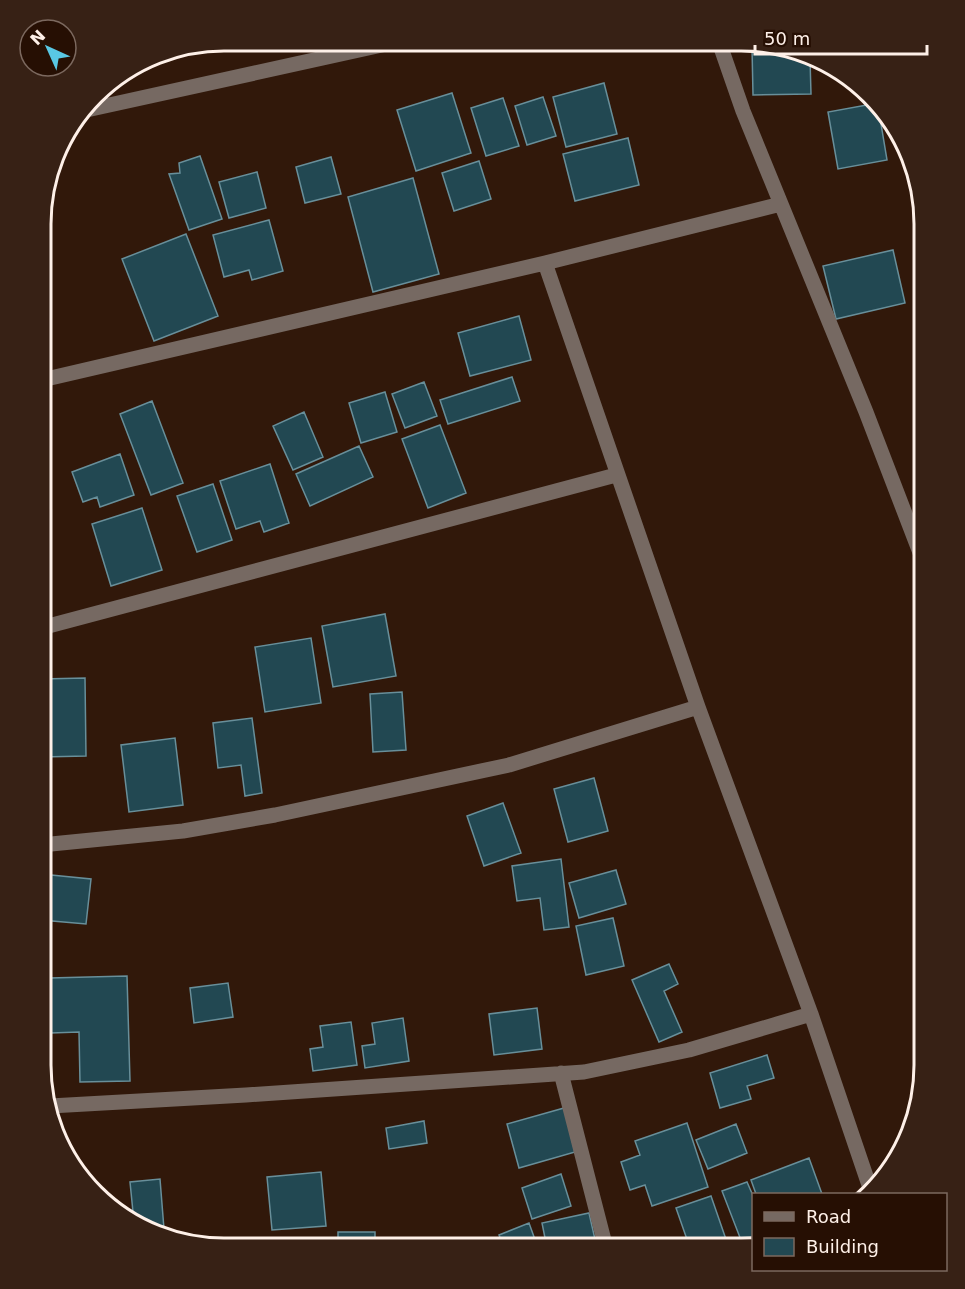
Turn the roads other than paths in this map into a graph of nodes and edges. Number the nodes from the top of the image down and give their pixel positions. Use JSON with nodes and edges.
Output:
{"nodes":[{"id":1,"x":355,"y":51,"type":"edge"},
{"id":2,"x":722,"y":51,"type":"edge"},
{"id":3,"x":96,"y":108,"type":"edge"},
{"id":4,"x":781,"y":204,"type":"junction"},
{"id":5,"x":545,"y":263,"type":"junction"},
{"id":6,"x":51,"y":378,"type":"edge"},
{"id":7,"x":616,"y":475,"type":"junction"},
{"id":8,"x":914,"y":538,"type":"edge"},
{"id":9,"x":51,"y":625,"type":"edge"},
{"id":10,"x":698,"y":707,"type":"junction"},
{"id":11,"x":51,"y":844,"type":"edge"},
{"id":12,"x":811,"y":1014,"type":"junction"},
{"id":13,"x":561,"y":1074,"type":"junction"},
{"id":14,"x":56,"y":1106,"type":"edge"},
{"id":15,"x":868,"y":1182,"type":"edge"},
{"id":16,"x":603,"y":1238,"type":"edge"}],
"edges":[{"from":1,"to":3,"type":"street"},
{"from":2,"to":4,"type":"street"},
{"from":4,"to":5,"type":"street"},
{"from":4,"to":8,"type":"street"},
{"from":5,"to":6,"type":"street"},
{"from":5,"to":7,"type":"street"},
{"from":7,"to":9,"type":"street"},
{"from":7,"to":10,"type":"street"},
{"from":10,"to":11,"type":"street"},
{"from":10,"to":12,"type":"street"},
{"from":12,"to":13,"type":"street"},
{"from":12,"to":15,"type":"street"},
{"from":13,"to":14,"type":"street"},
{"from":13,"to":16,"type":"street"}]}
